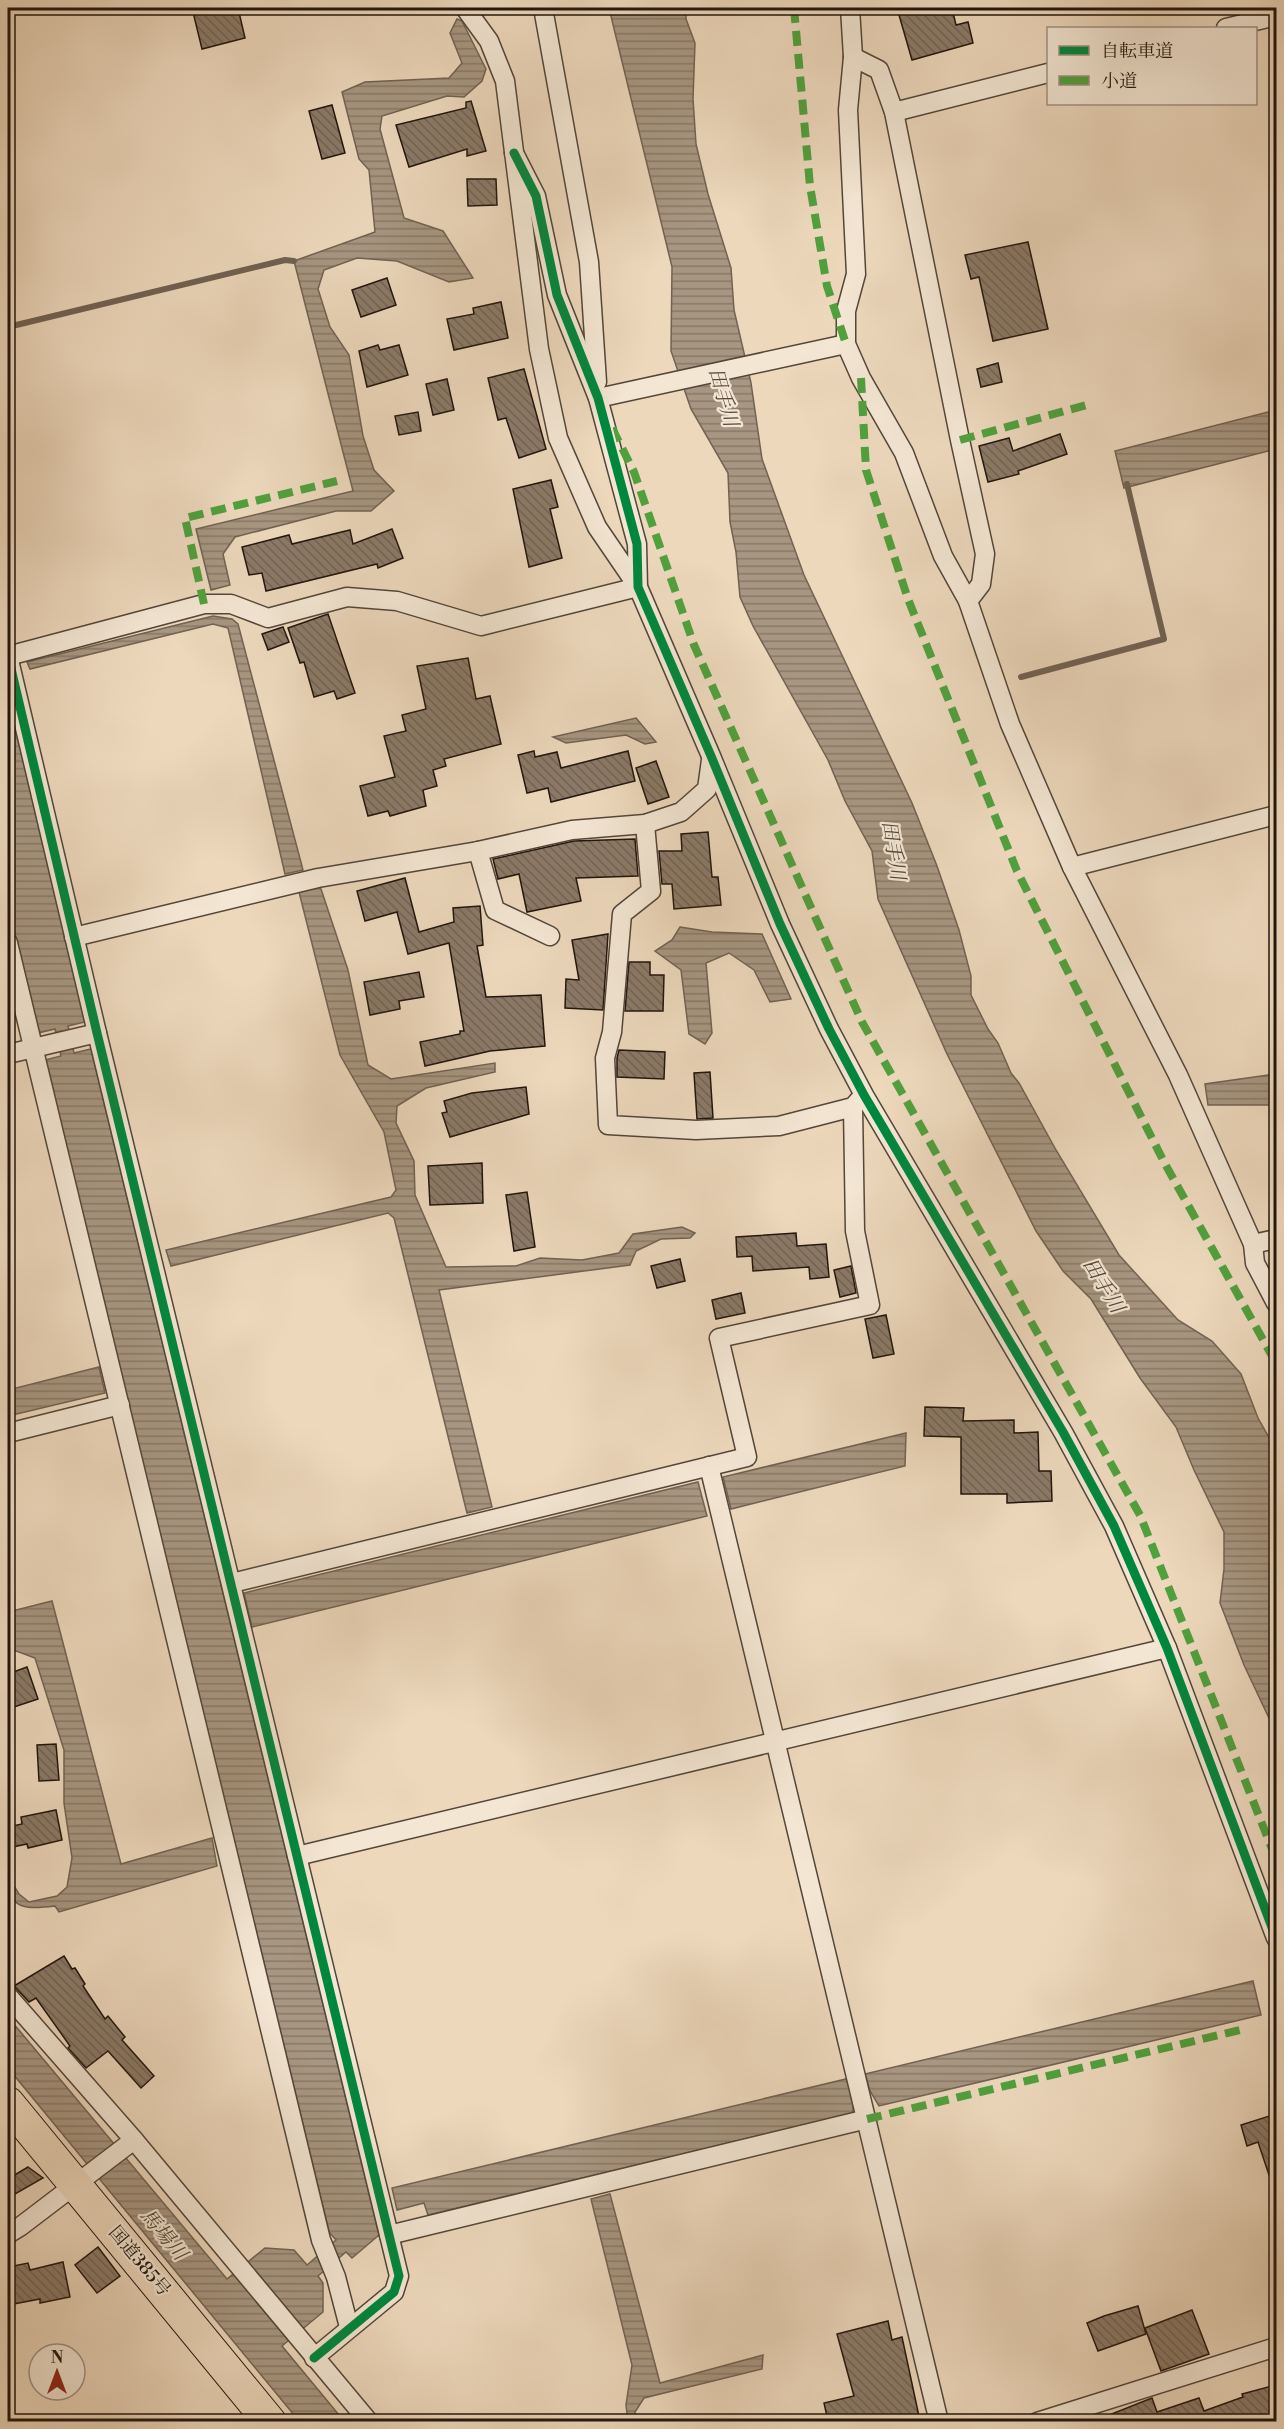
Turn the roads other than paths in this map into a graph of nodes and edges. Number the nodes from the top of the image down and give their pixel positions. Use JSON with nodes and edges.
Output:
{"nodes":[{"id":1,"x":465,"y":8,"type":"edge"},
{"id":2,"x":543,"y":8,"type":"edge"},
{"id":3,"x":850,"y":8,"type":"edge"},
{"id":4,"x":1276,"y":16,"type":"edge"},
{"id":5,"x":1230,"y":27,"type":"edge"},
{"id":6,"x":853,"y":57,"type":"junction"},
{"id":7,"x":1047,"y":73,"type":"edge"},
{"id":8,"x":894,"y":112,"type":"junction"},
{"id":9,"x":514,"y":153,"type":"junction"},
{"id":10,"x":846,"y":344,"type":"junction"},
{"id":11,"x":598,"y":398,"type":"junction"},
{"id":12,"x":638,"y":588,"type":"junction"},
{"id":13,"x":968,"y":601,"type":"junction"},
{"id":14,"x":8,"y":656,"type":"edge"},
{"id":15,"x":711,"y":756,"type":"junction"},
{"id":16,"x":1276,"y":814,"type":"edge"},
{"id":17,"x":645,"y":824,"type":"junction"},
{"id":18,"x":478,"y":851,"type":"junction"},
{"id":19,"x":1072,"y":867,"type":"junction"},
{"id":20,"x":550,"y":936,"type":"dead end"},
{"id":21,"x":74,"y":937,"type":"junction"},
{"id":22,"x":8,"y":944,"type":"edge"},
{"id":23,"x":97,"y":1033,"type":"junction"},
{"id":24,"x":32,"y":1048,"type":"junction"},
{"id":25,"x":8,"y":1054,"type":"edge"},
{"id":26,"x":858,"y":1101,"type":"junction"},
{"id":27,"x":1276,"y":1239,"type":"edge"},
{"id":28,"x":1253,"y":1244,"type":"junction"},
{"id":29,"x":1276,"y":1303,"type":"edge"},
{"id":30,"x":120,"y":1404,"type":"junction"},
{"id":31,"x":8,"y":1433,"type":"edge"},
{"id":32,"x":710,"y":1466,"type":"junction"},
{"id":33,"x":232,"y":1583,"type":"junction"},
{"id":34,"x":1167,"y":1648,"type":"junction"},
{"id":35,"x":775,"y":1741,"type":"junction"},
{"id":36,"x":297,"y":1856,"type":"junction"},
{"id":37,"x":1276,"y":1938,"type":"edge"},
{"id":38,"x":8,"y":1996,"type":"edge"},
{"id":39,"x":8,"y":2103,"type":"edge"},
{"id":40,"x":867,"y":2119,"type":"junction"},
{"id":41,"x":130,"y":2143,"type":"junction"},
{"id":42,"x":82,"y":2180,"type":"junction"},
{"id":43,"x":8,"y":2234,"type":"edge"},
{"id":44,"x":389,"y":2235,"type":"junction"},
{"id":45,"x":349,"y":2327,"type":"junction"},
{"id":46,"x":1276,"y":2347,"type":"edge"},
{"id":47,"x":314,"y":2358,"type":"junction"},
{"id":48,"x":270,"y":2421,"type":"edge"},
{"id":49,"x":369,"y":2421,"type":"edge"},
{"id":50,"x":939,"y":2421,"type":"edge"},
{"id":51,"x":1037,"y":2421,"type":"edge"}],
"edges":[{"from":1,"to":9,"type":"street"},
{"from":2,"to":11,"type":"street"},
{"from":3,"to":6,"type":"street"},
{"from":4,"to":5,"type":"street"},
{"from":6,"to":8,"type":"street"},
{"from":6,"to":10,"type":"street"},
{"from":7,"to":8,"type":"street"},
{"from":8,"to":13,"type":"street"},
{"from":9,"to":11,"type":"street"},
{"from":9,"to":12,"type":"street"},
{"from":10,"to":11,"type":"street"},
{"from":10,"to":13,"type":"street"},
{"from":11,"to":12,"type":"street"},
{"from":12,"to":14,"type":"street"},
{"from":12,"to":15,"type":"street"},
{"from":13,"to":19,"type":"street"},
{"from":14,"to":21,"type":"street"},
{"from":15,"to":17,"type":"street"},
{"from":15,"to":26,"type":"street"},
{"from":16,"to":19,"type":"street"},
{"from":17,"to":18,"type":"street"},
{"from":17,"to":26,"type":"street"},
{"from":18,"to":20,"type":"street"},
{"from":18,"to":21,"type":"street"},
{"from":19,"to":28,"type":"street"},
{"from":21,"to":23,"type":"street"},
{"from":22,"to":24,"type":"street"},
{"from":23,"to":24,"type":"street"},
{"from":23,"to":33,"type":"street"},
{"from":24,"to":25,"type":"street"},
{"from":24,"to":30,"type":"street"},
{"from":26,"to":32,"type":"street"},
{"from":26,"to":34,"type":"street"},
{"from":27,"to":28,"type":"street"},
{"from":28,"to":29,"type":"street"},
{"from":30,"to":31,"type":"street"},
{"from":30,"to":45,"type":"street"},
{"from":32,"to":33,"type":"street"},
{"from":32,"to":35,"type":"street"},
{"from":33,"to":36,"type":"street"},
{"from":34,"to":35,"type":"street"},
{"from":34,"to":37,"type":"street"},
{"from":35,"to":36,"type":"street"},
{"from":35,"to":40,"type":"street"},
{"from":36,"to":44,"type":"street"},
{"from":38,"to":41,"type":"street"},
{"from":39,"to":42,"type":"highway","name":"国道385号"},
{"from":40,"to":44,"type":"street"},
{"from":40,"to":50,"type":"street"},
{"from":41,"to":42,"type":"street"},
{"from":41,"to":47,"type":"street"},
{"from":42,"to":43,"type":"street"},
{"from":42,"to":48,"type":"highway","name":"国道385号"},
{"from":44,"to":45,"type":"street"},
{"from":45,"to":47,"type":"street"},
{"from":46,"to":51,"type":"street"},
{"from":47,"to":49,"type":"street"}]}
